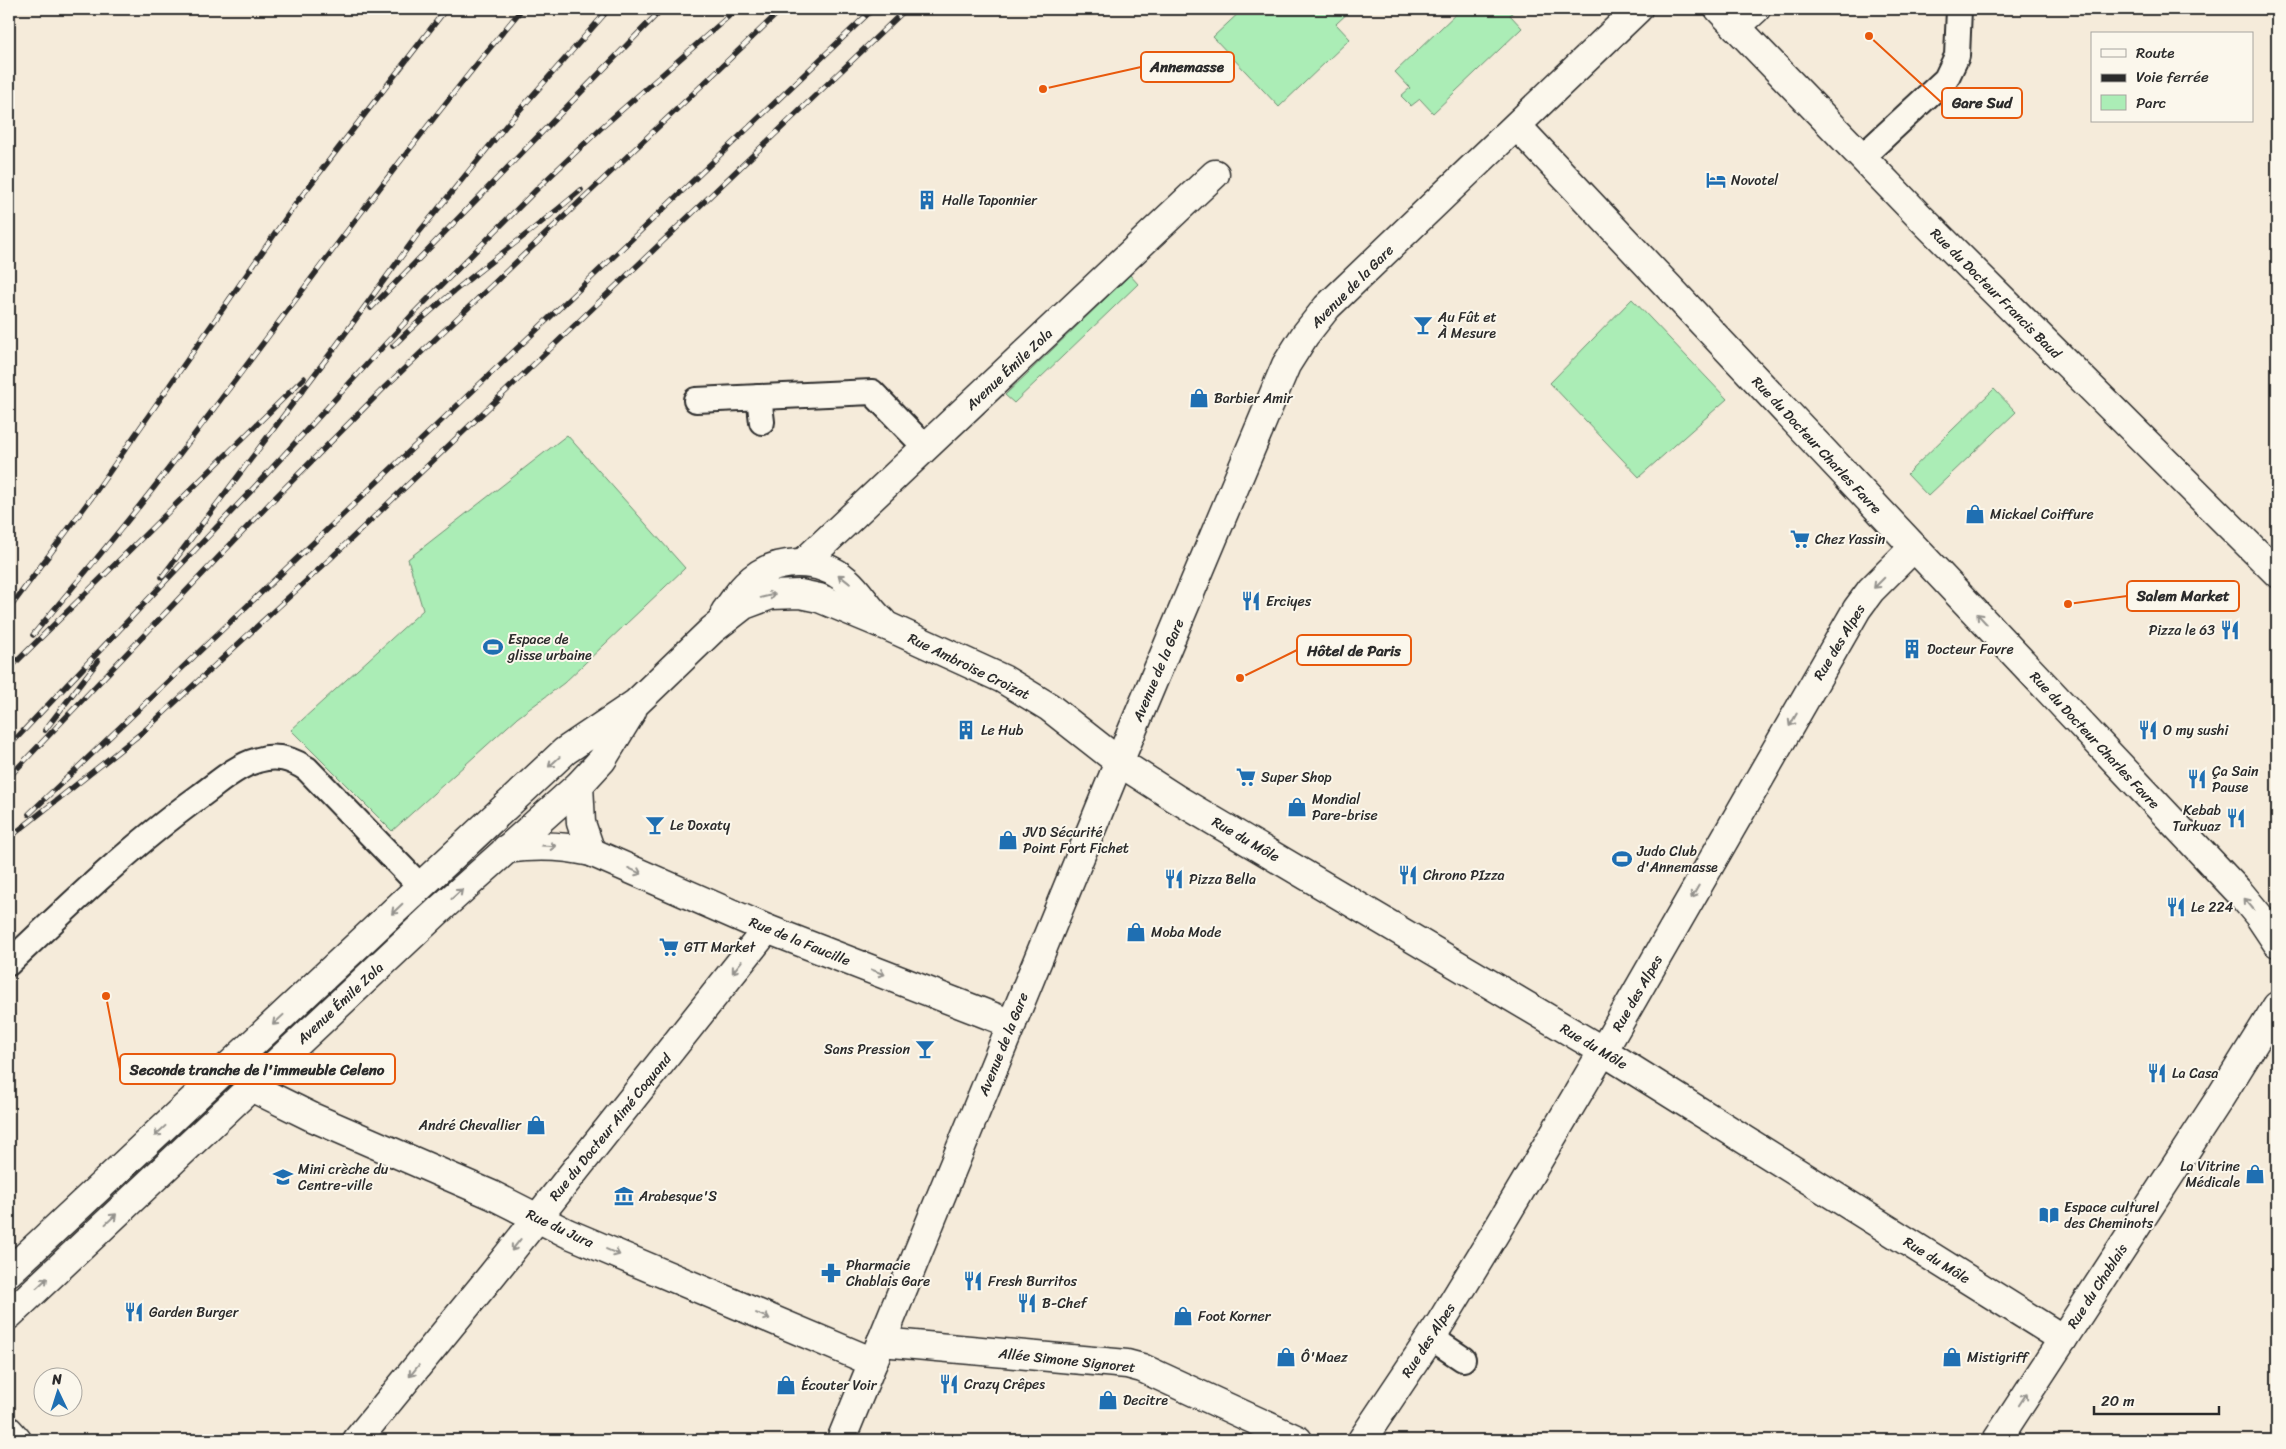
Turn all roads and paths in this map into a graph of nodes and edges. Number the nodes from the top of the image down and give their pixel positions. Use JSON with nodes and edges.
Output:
{"nodes":[{"id":1,"x":1638,"y":9,"type":"edge"},
{"id":2,"x":1756,"y":9,"type":"edge"},
{"id":3,"x":1959,"y":9,"type":"edge"},
{"id":4,"x":1728,"y":18,"type":"edge"},
{"id":5,"x":1517,"y":126,"type":"junction"},
{"id":6,"x":1862,"y":157,"type":"junction"},
{"id":7,"x":1215,"y":174,"type":"dead end"},
{"id":8,"x":760,"y":398,"type":"junction"},
{"id":9,"x":696,"y":400,"type":"dead end"},
{"id":10,"x":762,"y":422,"type":"dead end"},
{"id":11,"x":926,"y":448,"type":"junction"},
{"id":12,"x":1913,"y":548,"type":"junction"},
{"id":13,"x":798,"y":563,"type":"junction"},
{"id":14,"x":2277,"y":572,"type":"edge"},
{"id":15,"x":819,"y":598,"type":"joint"},
{"id":16,"x":889,"y":627,"type":"junction"},
{"id":17,"x":712,"y":630,"type":"junction"},
{"id":18,"x":636,"y":703,"type":"junction"},
{"id":19,"x":582,"y":739,"type":"junction"},
{"id":20,"x":1119,"y":762,"type":"junction"},
{"id":21,"x":579,"y":785,"type":"junction"},
{"id":22,"x":506,"y":849,"type":"junction"},
{"id":23,"x":591,"y":852,"type":"junction"},
{"id":24,"x":420,"y":886,"type":"junction"},
{"id":25,"x":768,"y":929,"type":"junction"},
{"id":26,"x":2277,"y":943,"type":"edge"},
{"id":27,"x":9,"y":963,"type":"edge"},
{"id":28,"x":2277,"y":1006,"type":"edge"},
{"id":29,"x":1012,"y":1024,"type":"junction"},
{"id":30,"x":1603,"y":1052,"type":"junction"},
{"id":31,"x":251,"y":1087,"type":"junction"},
{"id":32,"x":537,"y":1218,"type":"junction"},
{"id":33,"x":9,"y":1272,"type":"edge"},
{"id":34,"x":9,"y":1315,"type":"edge"},
{"id":35,"x":1441,"y":1322,"type":"junction"},
{"id":36,"x":2063,"y":1339,"type":"junction"},
{"id":37,"x":877,"y":1352,"type":"junction"},
{"id":38,"x":1463,"y":1359,"type":"dead end"},
{"id":39,"x":9,"y":1431,"type":"edge"},
{"id":40,"x":18,"y":1440,"type":"edge"},
{"id":41,"x":357,"y":1440,"type":"edge"},
{"id":42,"x":841,"y":1440,"type":"edge"},
{"id":43,"x":1298,"y":1440,"type":"edge"},
{"id":44,"x":1362,"y":1440,"type":"edge"},
{"id":45,"x":1997,"y":1440,"type":"edge"}],
"edges":[{"from":1,"to":5,"type":"street","name":"Avenue de la Gare"},
{"from":2,"to":4,"type":"street"},
{"from":3,"to":6,"type":"lane"},
{"from":4,"to":6,"type":"street","name":"Rue du Docteur Francis Baud"},
{"from":5,"to":12,"type":"street","name":"Rue du Docteur Charles Favre"},
{"from":5,"to":20,"type":"street","name":"Avenue de la Gare"},
{"from":6,"to":14,"type":"street","name":"Rue du Docteur Francis Baud"},
{"from":7,"to":11,"type":"street","name":"Avenue Émile Zola"},
{"from":8,"to":9,"type":"lane"},
{"from":8,"to":10,"type":"lane"},
{"from":8,"to":11,"type":"lane"},
{"from":11,"to":13,"type":"street","name":"Avenue Émile Zola"},
{"from":26,"to":12,"type":"street","name":"Rue du Docteur Charles Favre","one_way":true},
{"from":12,"to":30,"type":"street","name":"Rue des Alpes","one_way":true},
{"from":16,"to":13,"type":"street","name":"Rue Ambroise Croizat","one_way":true},
{"from":13,"to":17,"type":"street","name":"Avenue Émile Zola"},
{"from":15,"to":16,"type":"street","name":"Rue Ambroise Croizat"},
{"from":17,"to":15,"type":"street","name":"Avenue Émile Zola","one_way":true},
{"from":16,"to":20,"type":"street","name":"Rue Ambroise Croizat"},
{"from":17,"to":18,"type":"street","name":"Avenue Émile Zola"},
{"from":18,"to":19,"type":"street","name":"Avenue Émile Zola"},
{"from":18,"to":21,"type":"street","name":"Avenue Émile Zola"},
{"from":19,"to":21,"type":"street"},
{"from":19,"to":24,"type":"street","name":"Avenue Émile Zola","one_way":true},
{"from":20,"to":29,"type":"street","name":"Avenue de la Gare"},
{"from":20,"to":30,"type":"street","name":"Rue du Môle"},
{"from":21,"to":22,"type":"street","name":"Avenue Émile Zola"},
{"from":21,"to":23,"type":"street"},
{"from":22,"to":23,"type":"street","name":"Rue de la Faucille","one_way":true},
{"from":31,"to":22,"type":"street","name":"Avenue Émile Zola","one_way":true},
{"from":23,"to":25,"type":"street","name":"Rue de la Faucille","one_way":true},
{"from":24,"to":27,"type":"lane"},
{"from":24,"to":33,"type":"street","name":"Avenue Émile Zola","one_way":true},
{"from":25,"to":29,"type":"street","name":"Rue de la Faucille","one_way":true},
{"from":25,"to":32,"type":"street","name":"Rue du Docteur Aimé Coquand","one_way":true},
{"from":28,"to":36,"type":"street","name":"Rue du Chablais"},
{"from":29,"to":37,"type":"street","name":"Avenue de la Gare"},
{"from":30,"to":35,"type":"street","name":"Rue des Alpes"},
{"from":30,"to":36,"type":"street","name":"Rue du Môle"},
{"from":31,"to":32,"type":"street","name":"Rue du Jura"},
{"from":34,"to":31,"type":"street","name":"Avenue Émile Zola","one_way":true},
{"from":32,"to":37,"type":"street","name":"Rue du Jura","one_way":true},
{"from":32,"to":41,"type":"street","name":"Rue du Docteur Aimé Coquand","one_way":true},
{"from":35,"to":38,"type":"lane"},
{"from":35,"to":44,"type":"street","name":"Rue des Alpes"},
{"from":45,"to":36,"type":"street","name":"Rue du Chablais","one_way":true},
{"from":37,"to":42,"type":"street","name":"Avenue de la Gare"},
{"from":37,"to":43,"type":"street","name":"Allée Simone Signoret"},
{"from":39,"to":40,"type":"street"}]}
